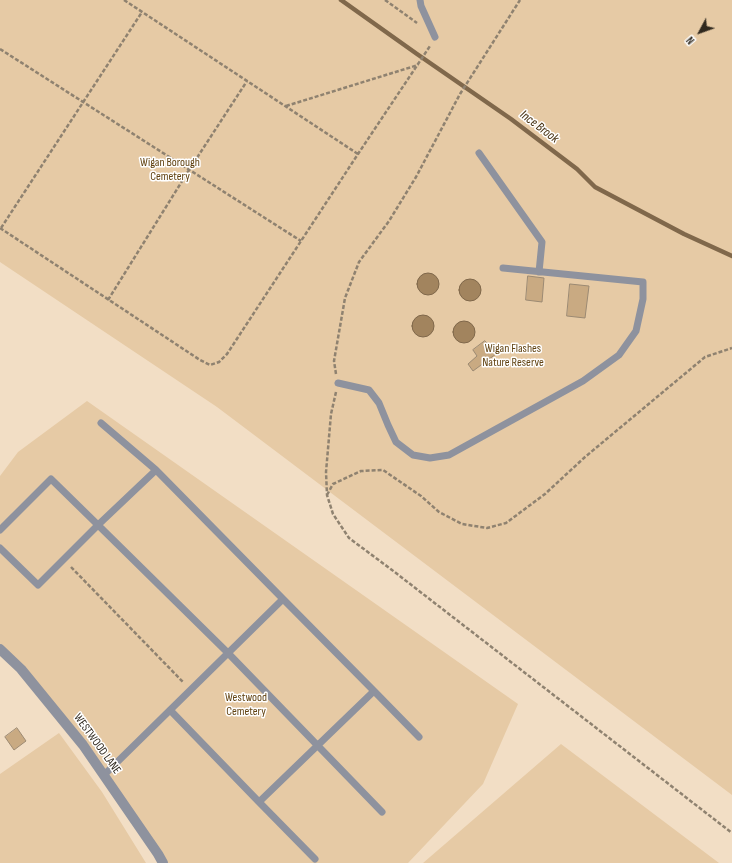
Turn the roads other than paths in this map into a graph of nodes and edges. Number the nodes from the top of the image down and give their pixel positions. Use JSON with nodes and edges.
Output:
{"nodes":[{"id":1,"x":420,"y":0,"type":"edge"},
{"id":2,"x":435,"y":37,"type":"road end"},
{"id":3,"x":479,"y":154,"type":"dead end"},
{"id":4,"x":503,"y":268,"type":"dead end"},
{"id":5,"x":539,"y":272,"type":"junction"},
{"id":6,"x":338,"y":383,"type":"road end"},
{"id":7,"x":101,"y":423,"type":"dead end"},
{"id":8,"x":156,"y":470,"type":"junction"},
{"id":9,"x":98,"y":525,"type":"junction"},
{"id":10,"x":0,"y":530,"type":"edge"},
{"id":11,"x":0,"y":548,"type":"edge"},
{"id":12,"x":283,"y":599,"type":"junction"},
{"id":13,"x":0,"y":649,"type":"edge"},
{"id":14,"x":228,"y":653,"type":"junction"},
{"id":15,"x":374,"y":691,"type":"junction"},
{"id":16,"x":170,"y":710,"type":"junction"},
{"id":17,"x":419,"y":737,"type":"dead end"},
{"id":18,"x":318,"y":745,"type":"junction"},
{"id":19,"x":104,"y":775,"type":"junction"},
{"id":20,"x":259,"y":802,"type":"junction"},
{"id":21,"x":382,"y":812,"type":"dead end"},
{"id":22,"x":315,"y":859,"type":"dead end"},
{"id":23,"x":162,"y":863,"type":"edge"}],
"edges":[{"from":1,"to":2,"type":"lane"},
{"from":3,"to":5,"type":"lane"},
{"from":4,"to":5,"type":"lane"},
{"from":5,"to":6,"type":"lane"},
{"from":7,"to":8,"type":"lane"},
{"from":8,"to":9,"type":"lane"},
{"from":8,"to":12,"type":"lane"},
{"from":9,"to":10,"type":"lane"},
{"from":9,"to":11,"type":"lane"},
{"from":9,"to":14,"type":"lane"},
{"from":12,"to":14,"type":"lane"},
{"from":12,"to":15,"type":"lane"},
{"from":13,"to":19,"type":"street","name":"WESTWOOD LANE"},
{"from":14,"to":16,"type":"lane"},
{"from":14,"to":18,"type":"lane"},
{"from":15,"to":17,"type":"lane"},
{"from":15,"to":18,"type":"lane"},
{"from":16,"to":19,"type":"lane"},
{"from":16,"to":20,"type":"lane"},
{"from":18,"to":20,"type":"lane"},
{"from":18,"to":21,"type":"lane"},
{"from":19,"to":23,"type":"street","name":"WESTWOOD LANE"},
{"from":20,"to":22,"type":"lane"}]}
